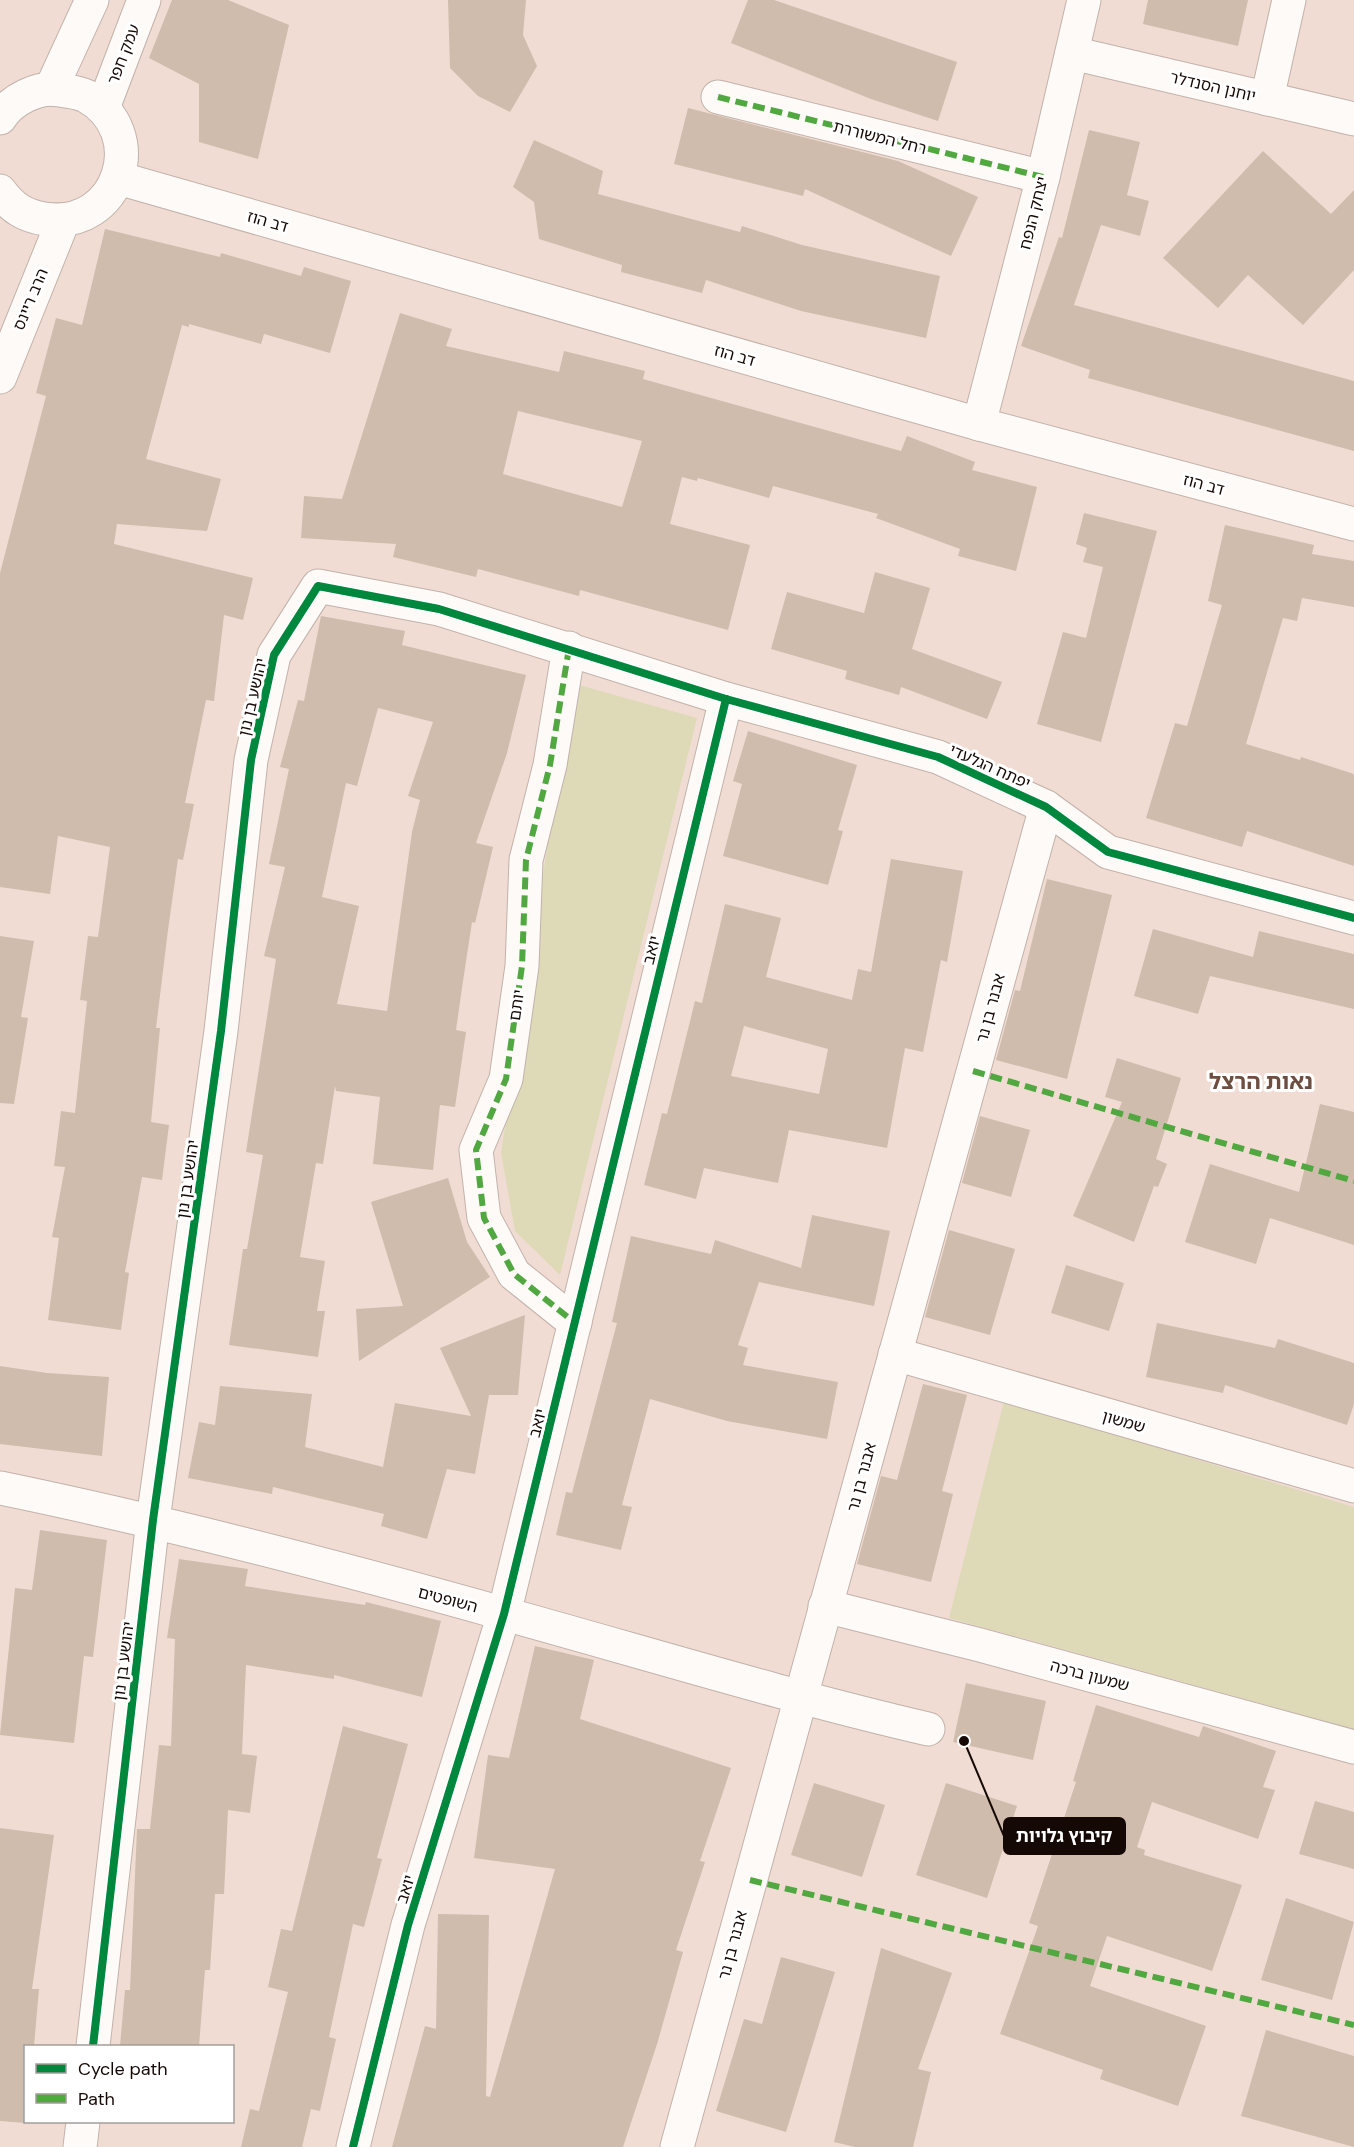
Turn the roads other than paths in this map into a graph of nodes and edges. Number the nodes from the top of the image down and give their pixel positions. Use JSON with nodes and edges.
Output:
{"nodes":[{"id":1,"x":144,"y":0,"type":"edge"},
{"id":2,"x":1084,"y":0,"type":"edge"},
{"id":3,"x":1289,"y":0,"type":"edge"},
{"id":4,"x":88,"y":4,"type":"edge"},
{"id":5,"x":1072,"y":53,"type":"junction"},
{"id":6,"x":51,"y":88,"type":"junction"},
{"id":7,"x":718,"y":97,"type":"dead end"},
{"id":8,"x":1267,"y":99,"type":"junction"},
{"id":9,"x":103,"y":108,"type":"junction"},
{"id":10,"x":0,"y":118,"type":"edge"},
{"id":11,"x":1354,"y":119,"type":"edge"},
{"id":12,"x":1043,"y":177,"type":"junction"},
{"id":13,"x":118,"y":178,"type":"junction"},
{"id":14,"x":0,"y":191,"type":"edge"},
{"id":15,"x":63,"y":221,"type":"junction"},
{"id":16,"x":0,"y":377,"type":"edge"},
{"id":17,"x":979,"y":424,"type":"junction"},
{"id":18,"x":1354,"y":524,"type":"edge"},
{"id":19,"x":569,"y":648,"type":"junction"},
{"id":20,"x":726,"y":699,"type":"junction"},
{"id":21,"x":1046,"y":807,"type":"junction"},
{"id":22,"x":1354,"y":918,"type":"edge"},
{"id":23,"x":575,"y":1323,"type":"junction"},
{"id":24,"x":895,"y":1354,"type":"junction"},
{"id":25,"x":1354,"y":1486,"type":"edge"},
{"id":26,"x":0,"y":1488,"type":"edge"},
{"id":27,"x":153,"y":1520,"type":"junction"},
{"id":28,"x":825,"y":1606,"type":"junction"},
{"id":29,"x":504,"y":1614,"type":"junction"},
{"id":30,"x":800,"y":1699,"type":"junction"},
{"id":31,"x":928,"y":1729,"type":"dead end"},
{"id":32,"x":1354,"y":1747,"type":"edge"},
{"id":33,"x":93,"y":2045,"type":"edge"},
{"id":34,"x":83,"y":2123,"type":"edge"},
{"id":35,"x":80,"y":2147,"type":"edge"},
{"id":36,"x":353,"y":2147,"type":"edge"},
{"id":37,"x":676,"y":2147,"type":"edge"}],
"edges":[{"from":1,"to":9,"type":"street","name":"עמק חפר"},
{"from":2,"to":5,"type":"street","name":"יצחק הנפח"},
{"from":3,"to":8,"type":"street"},
{"from":4,"to":6,"type":"street"},
{"from":5,"to":8,"type":"street","name":"יוחנן הסנדלר"},
{"from":5,"to":12,"type":"street","name":"יצחק הנפח"},
{"from":6,"to":9,"type":"street"},
{"from":6,"to":10,"type":"street"},
{"from":7,"to":12,"type":"street","name":"רחל המשוררת"},
{"from":8,"to":11,"type":"street","name":"יוחנן הסנדלר"},
{"from":9,"to":13,"type":"street"},
{"from":12,"to":17,"type":"street","name":"יצחק הנפח"},
{"from":13,"to":15,"type":"street"},
{"from":13,"to":17,"type":"street","name":"דב הוז"},
{"from":14,"to":15,"type":"street"},
{"from":15,"to":16,"type":"street","name":"הרב ריינס"},
{"from":17,"to":18,"type":"street","name":"דב הוז"},
{"from":19,"to":20,"type":"street","name":"יפתח הגלעדי"},
{"from":19,"to":23,"type":"street","name":"יותם"},
{"from":19,"to":27,"type":"street","name":"יהושע בן נון"},
{"from":20,"to":21,"type":"street","name":"יפתח הגלעדי"},
{"from":20,"to":23,"type":"street","name":"יואב"},
{"from":21,"to":22,"type":"street","name":"יפתח הגלעדי"},
{"from":21,"to":24,"type":"street","name":"אבנר בן נר"},
{"from":23,"to":29,"type":"street","name":"יואב"},
{"from":24,"to":25,"type":"street","name":"שמשון"},
{"from":24,"to":28,"type":"street","name":"אבנר בן נר"},
{"from":26,"to":27,"type":"street","name":"השופטים"},
{"from":27,"to":29,"type":"street","name":"השופטים"},
{"from":27,"to":33,"type":"street","name":"יהושע בן נון"},
{"from":28,"to":30,"type":"street","name":"אבנר בן נר"},
{"from":28,"to":32,"type":"street","name":"שמעון ברכה"},
{"from":29,"to":30,"type":"street","name":"השופטים"},
{"from":29,"to":36,"type":"street","name":"יואב"},
{"from":30,"to":31,"type":"street","name":"השופטים"},
{"from":30,"to":37,"type":"street","name":"אבנר בן נר"},
{"from":34,"to":35,"type":"street"}]}
